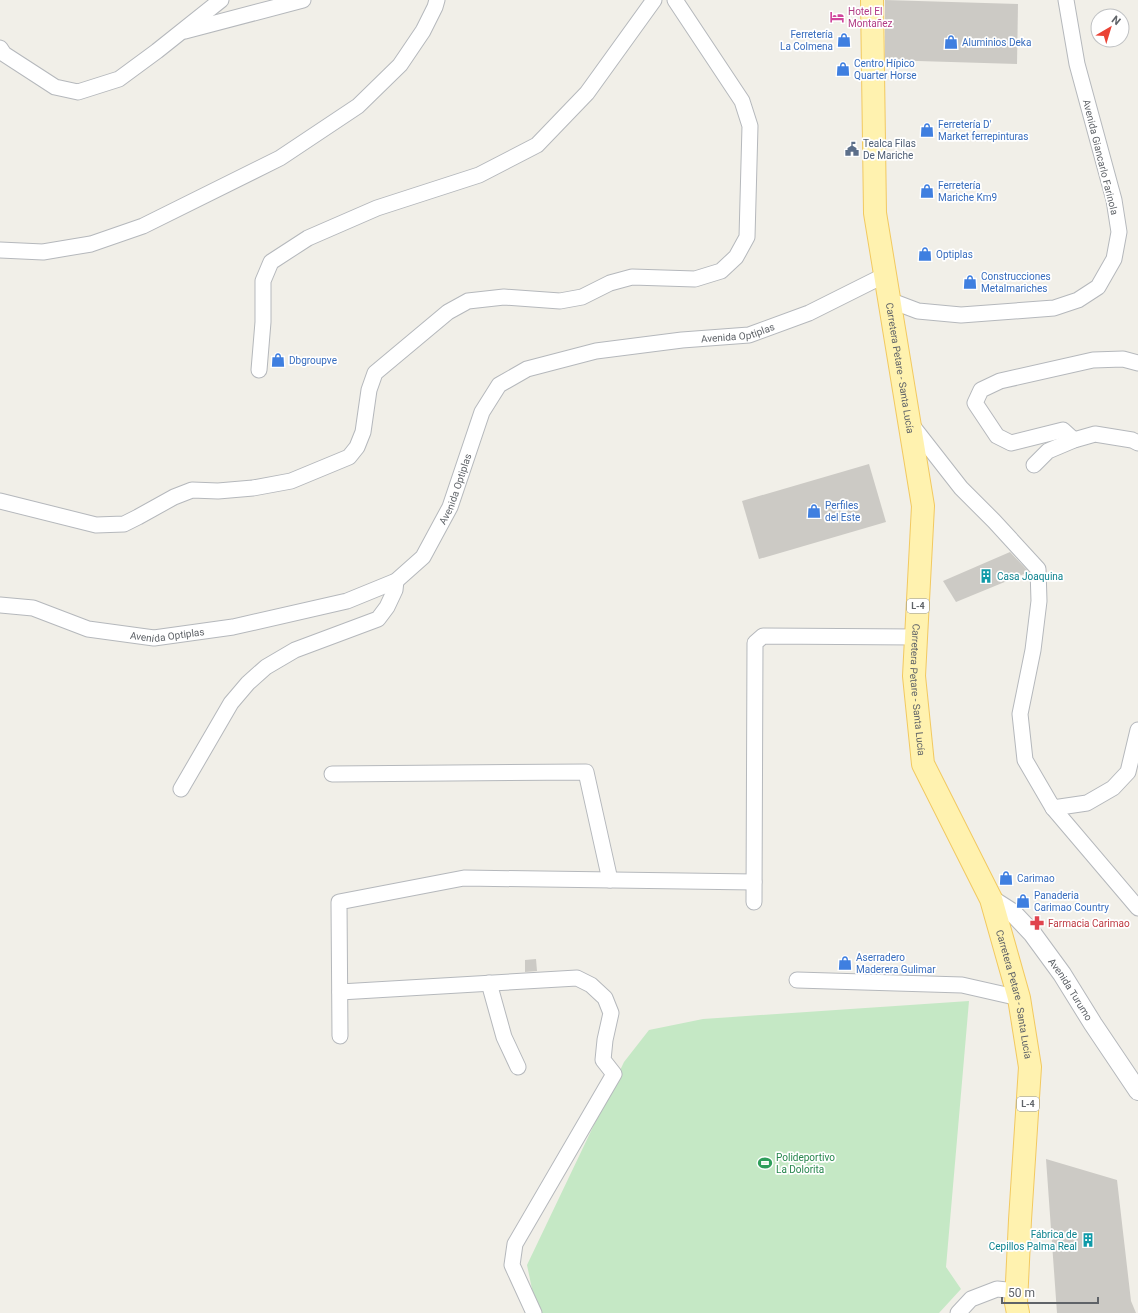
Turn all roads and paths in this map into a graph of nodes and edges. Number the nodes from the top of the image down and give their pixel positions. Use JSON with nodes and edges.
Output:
{"nodes":[{"id":1,"x":221,"y":0,"type":"edge"},
{"id":2,"x":303,"y":0,"type":"edge"},
{"id":3,"x":437,"y":0,"type":"edge"},
{"id":4,"x":654,"y":0,"type":"edge"},
{"id":5,"x":675,"y":0,"type":"edge"},
{"id":6,"x":872,"y":0,"type":"edge"},
{"id":7,"x":1066,"y":0,"type":"edge"},
{"id":8,"x":180,"y":33,"type":"junction"},
{"id":9,"x":0,"y":48,"type":"edge"},
{"id":10,"x":0,"y":250,"type":"edge"},
{"id":11,"x":885,"y":275,"type":"junction"},
{"id":12,"x":889,"y":300,"type":"junction"},
{"id":13,"x":1138,"y":363,"type":"edge"},
{"id":14,"x":259,"y":370,"type":"dead end"},
{"id":15,"x":909,"y":423,"type":"junction"},
{"id":16,"x":1074,"y":440,"type":"junction"},
{"id":17,"x":1138,"y":443,"type":"edge"},
{"id":18,"x":1034,"y":465,"type":"dead end"},
{"id":19,"x":0,"y":501,"type":"edge"},
{"id":20,"x":396,"y":580,"type":"junction"},
{"id":21,"x":0,"y":605,"type":"edge"},
{"id":22,"x":916,"y":637,"type":"junction"},
{"id":23,"x":1138,"y":730,"type":"edge"},
{"id":24,"x":332,"y":774,"type":"dead end"},
{"id":25,"x":181,"y":789,"type":"dead end"},
{"id":26,"x":1053,"y":808,"type":"junction"},
{"id":27,"x":610,"y":880,"type":"junction"},
{"id":28,"x":754,"y":882,"type":"junction"},
{"id":29,"x":991,"y":899,"type":"junction"},
{"id":30,"x":754,"y":902,"type":"dead end"},
{"id":31,"x":1138,"y":908,"type":"edge"},
{"id":32,"x":797,"y":980,"type":"dead end"},
{"id":33,"x":489,"y":983,"type":"junction"},
{"id":34,"x":340,"y":992,"type":"junction"},
{"id":35,"x":1019,"y":998,"type":"junction"},
{"id":36,"x":340,"y":1036,"type":"dead end"},
{"id":37,"x":518,"y":1067,"type":"dead end"},
{"id":38,"x":1138,"y":1091,"type":"edge"},
{"id":39,"x":1017,"y":1291,"type":"junction"},
{"id":40,"x":534,"y":1313,"type":"edge"},
{"id":41,"x":958,"y":1313,"type":"edge"},
{"id":42,"x":1018,"y":1313,"type":"edge"}],
"edges":[{"from":1,"to":8,"type":"street"},
{"from":2,"to":8,"type":"street"},
{"from":3,"to":10,"type":"street"},
{"from":4,"to":14,"type":"street"},
{"from":5,"to":19,"type":"street"},
{"from":6,"to":11,"type":"main road","name":"Carretera Petare - Santa Lucía","number":"L-4"},
{"from":7,"to":12,"type":"street","name":"Avenida Giancarlo Farinola"},
{"from":8,"to":9,"type":"street"},
{"from":11,"to":12,"type":"main road","name":"Carretera Petare - Santa Lucía","number":"L-4"},
{"from":11,"to":20,"type":"street","name":"Avenida Optiplas"},
{"from":12,"to":15,"type":"main road","name":"Carretera Petare - Santa Lucía","number":"L-4"},
{"from":13,"to":16,"type":"street"},
{"from":15,"to":22,"type":"main road","name":"Carretera Petare - Santa Lucía","number":"L-4"},
{"from":15,"to":26,"type":"street"},
{"from":16,"to":17,"type":"street"},
{"from":16,"to":18,"type":"street"},
{"from":20,"to":21,"type":"street","name":"Avenida Optiplas"},
{"from":20,"to":25,"type":"street"},
{"from":22,"to":28,"type":"street"},
{"from":22,"to":29,"type":"main road","name":"Carretera Petare - Santa Lucía","number":"L-4"},
{"from":23,"to":26,"type":"street"},
{"from":24,"to":27,"type":"street"},
{"from":26,"to":31,"type":"street"},
{"from":27,"to":28,"type":"street"},
{"from":27,"to":34,"type":"street"},
{"from":28,"to":30,"type":"street"},
{"from":29,"to":35,"type":"main road","name":"Carretera Petare - Santa Lucía","number":"L-4"},
{"from":29,"to":38,"type":"street","name":"Avenida Turumo"},
{"from":32,"to":35,"type":"street"},
{"from":33,"to":34,"type":"street"},
{"from":33,"to":37,"type":"street"},
{"from":33,"to":40,"type":"street"},
{"from":34,"to":36,"type":"street"},
{"from":35,"to":39,"type":"main road","name":"Carretera Petare - Santa Lucía","number":"L-4"},
{"from":39,"to":41,"type":"street"},
{"from":39,"to":42,"type":"main road","name":"Carretera Petare - Santa Lucía","number":"L-4"}]}
